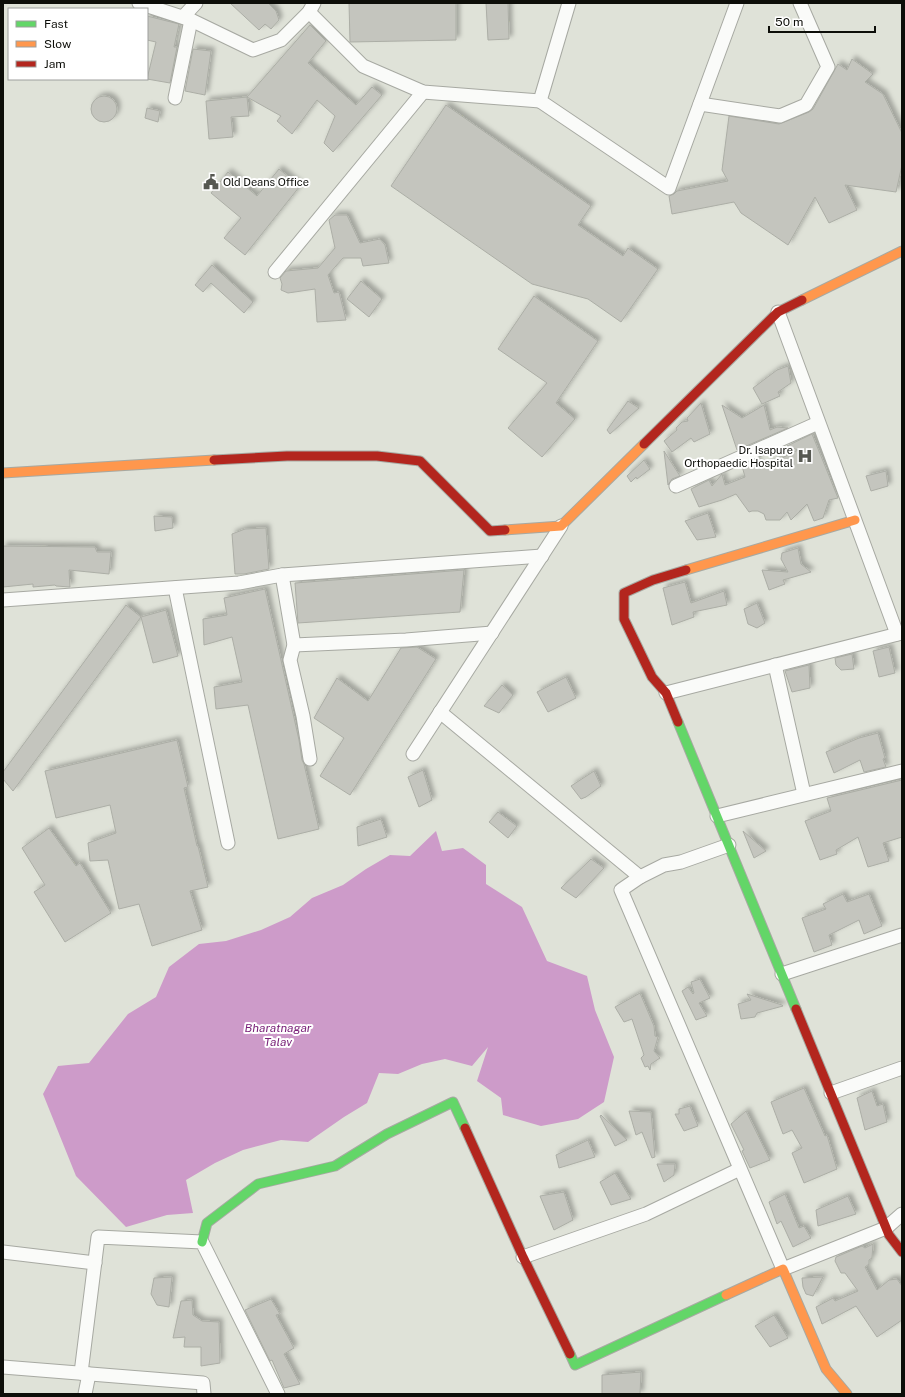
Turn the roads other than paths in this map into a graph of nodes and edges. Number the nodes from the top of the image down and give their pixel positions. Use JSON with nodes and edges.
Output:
{"nodes":[{"id":1,"x":139,"y":3,"type":"edge"},
{"id":2,"x":196,"y":3,"type":"edge"},
{"id":3,"x":569,"y":3,"type":"edge"},
{"id":4,"x":737,"y":3,"type":"edge"},
{"id":5,"x":800,"y":3,"type":"edge"},
{"id":6,"x":312,"y":8,"type":"edge"},
{"id":7,"x":187,"y":19,"type":"junction"},
{"id":8,"x":423,"y":92,"type":"junction"},
{"id":9,"x":175,"y":98,"type":"dead end"},
{"id":10,"x":540,"y":101,"type":"junction"},
{"id":11,"x":700,"y":104,"type":"junction"},
{"id":12,"x":902,"y":251,"type":"edge"},
{"id":13,"x":275,"y":272,"type":"dead end"},
{"id":14,"x":778,"y":312,"type":"junction"},
{"id":15,"x":818,"y":423,"type":"junction"},
{"id":16,"x":3,"y":473,"type":"edge"},
{"id":17,"x":676,"y":486,"type":"dead end"},
{"id":18,"x":855,"y":520,"type":"junction"},
{"id":19,"x":561,"y":526,"type":"junction"},
{"id":20,"x":542,"y":556,"type":"junction"},
{"id":21,"x":282,"y":575,"type":"junction"},
{"id":22,"x":175,"y":588,"type":"junction"},
{"id":23,"x":3,"y":600,"type":"edge"},
{"id":24,"x":492,"y":633,"type":"junction"},
{"id":25,"x":899,"y":633,"type":"edge"},
{"id":26,"x":294,"y":645,"type":"junction"},
{"id":27,"x":775,"y":665,"type":"junction"},
{"id":28,"x":666,"y":693,"type":"junction"},
{"id":29,"x":440,"y":712,"type":"junction"},
{"id":30,"x":413,"y":754,"type":"dead end"},
{"id":31,"x":310,"y":759,"type":"dead end"},
{"id":32,"x":902,"y":771,"type":"edge"},
{"id":33,"x":804,"y":794,"type":"junction"},
{"id":34,"x":717,"y":816,"type":"junction"},
{"id":35,"x":228,"y":844,"type":"dead end"},
{"id":36,"x":729,"y":845,"type":"junction"},
{"id":37,"x":640,"y":877,"type":"junction"},
{"id":38,"x":902,"y":935,"type":"edge"},
{"id":39,"x":782,"y":974,"type":"junction"},
{"id":40,"x":902,"y":1068,"type":"edge"},
{"id":41,"x":831,"y":1093,"type":"junction"},
{"id":42,"x":740,"y":1169,"type":"junction"},
{"id":43,"x":902,"y":1214,"type":"edge"},
{"id":44,"x":886,"y":1228,"type":"junction"},
{"id":45,"x":202,"y":1242,"type":"junction"},
{"id":46,"x":3,"y":1252,"type":"edge"},
{"id":47,"x":902,"y":1252,"type":"edge"},
{"id":48,"x":523,"y":1257,"type":"junction"},
{"id":49,"x":95,"y":1263,"type":"junction"},
{"id":50,"x":783,"y":1269,"type":"junction"},
{"id":51,"x":3,"y":1367,"type":"edge"},
{"id":52,"x":85,"y":1374,"type":"junction"},
{"id":53,"x":85,"y":1394,"type":"edge"},
{"id":54,"x":204,"y":1394,"type":"edge"},
{"id":55,"x":278,"y":1394,"type":"edge"},
{"id":56,"x":848,"y":1394,"type":"edge"}],
"edges":[{"from":1,"to":7,"type":"street"},
{"from":2,"to":7,"type":"street"},
{"from":3,"to":10,"type":"street"},
{"from":4,"to":11,"type":"street"},
{"from":5,"to":11,"type":"street"},
{"from":6,"to":7,"type":"street"},
{"from":6,"to":8,"type":"street"},
{"from":7,"to":9,"type":"street"},
{"from":8,"to":10,"type":"street"},
{"from":8,"to":13,"type":"street"},
{"from":10,"to":11,"type":"street"},
{"from":12,"to":14,"type":"street"},
{"from":14,"to":15,"type":"street"},
{"from":14,"to":19,"type":"street"},
{"from":15,"to":17,"type":"street"},
{"from":15,"to":18,"type":"street"},
{"from":16,"to":19,"type":"street"},
{"from":18,"to":25,"type":"street"},
{"from":18,"to":28,"type":"street"},
{"from":19,"to":20,"type":"street"},
{"from":20,"to":21,"type":"street"},
{"from":20,"to":24,"type":"street"},
{"from":21,"to":22,"type":"street"},
{"from":21,"to":26,"type":"street"},
{"from":22,"to":23,"type":"street"},
{"from":22,"to":35,"type":"street"},
{"from":24,"to":26,"type":"street"},
{"from":24,"to":29,"type":"street"},
{"from":25,"to":27,"type":"street"},
{"from":26,"to":31,"type":"street"},
{"from":27,"to":28,"type":"street"},
{"from":27,"to":33,"type":"street"},
{"from":28,"to":34,"type":"street"},
{"from":29,"to":30,"type":"street"},
{"from":29,"to":37,"type":"street"},
{"from":32,"to":33,"type":"street"},
{"from":33,"to":34,"type":"street"},
{"from":34,"to":36,"type":"street"},
{"from":36,"to":37,"type":"street"},
{"from":36,"to":39,"type":"street"},
{"from":37,"to":42,"type":"street"},
{"from":38,"to":39,"type":"street"},
{"from":39,"to":41,"type":"street"},
{"from":40,"to":41,"type":"street"},
{"from":41,"to":44,"type":"street"},
{"from":42,"to":48,"type":"street"},
{"from":42,"to":50,"type":"street"},
{"from":43,"to":44,"type":"street"},
{"from":44,"to":47,"type":"street"},
{"from":44,"to":50,"type":"street"},
{"from":45,"to":48,"type":"street"},
{"from":45,"to":49,"type":"street"},
{"from":45,"to":55,"type":"street"},
{"from":46,"to":49,"type":"street"},
{"from":48,"to":50,"type":"street"},
{"from":49,"to":52,"type":"street"},
{"from":50,"to":56,"type":"street"},
{"from":51,"to":52,"type":"street"},
{"from":52,"to":53,"type":"street"},
{"from":52,"to":54,"type":"street"}]}
